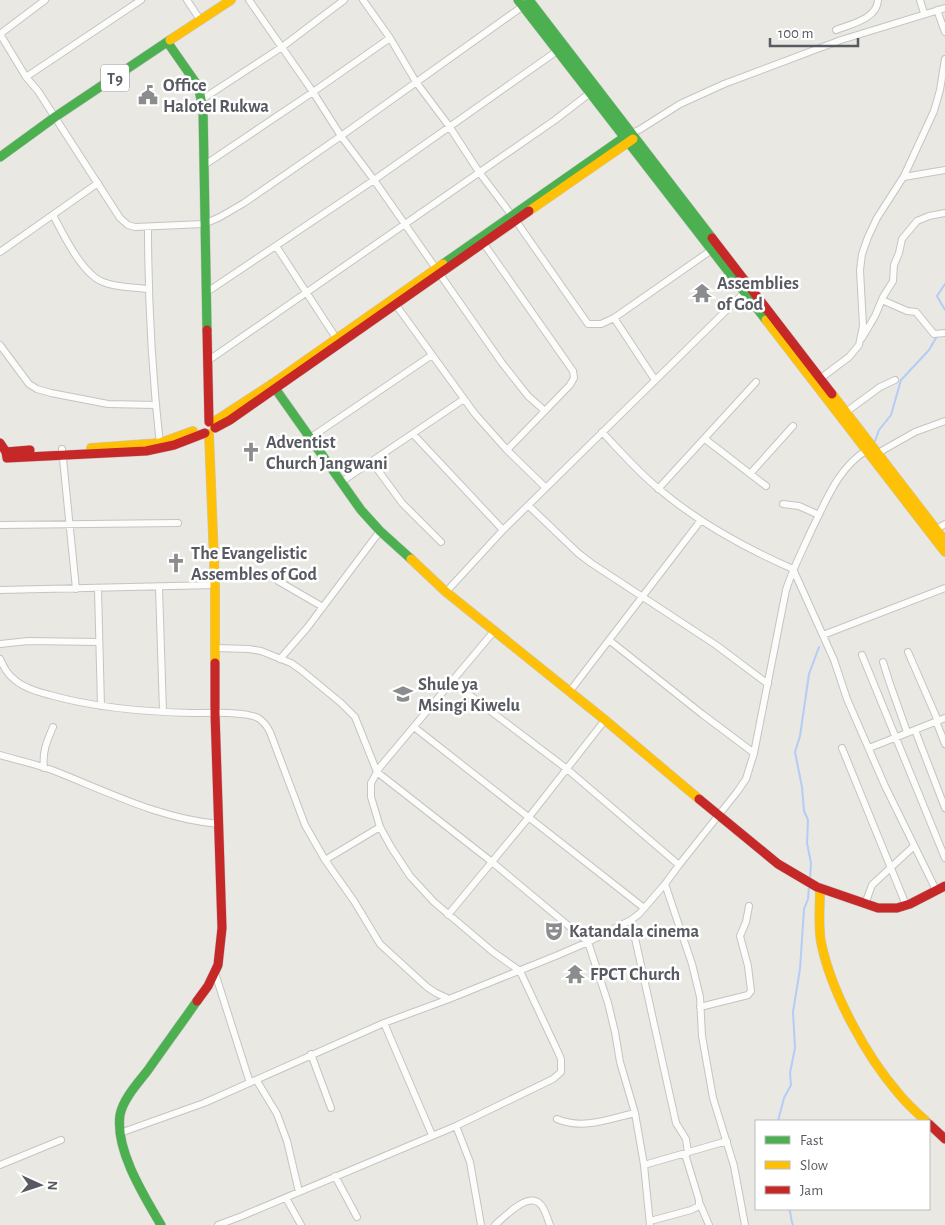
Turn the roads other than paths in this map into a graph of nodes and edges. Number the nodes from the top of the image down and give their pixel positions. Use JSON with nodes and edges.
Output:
{"nodes":[{"id":1,"x":45,"y":0,"type":"edge"},
{"id":2,"x":141,"y":0,"type":"edge"},
{"id":3,"x":187,"y":0,"type":"edge"},
{"id":4,"x":231,"y":0,"type":"edge"},
{"id":5,"x":249,"y":0,"type":"edge"},
{"id":6,"x":344,"y":0,"type":"edge"},
{"id":7,"x":363,"y":0,"type":"edge"},
{"id":8,"x":878,"y":0,"type":"edge"},
{"id":9,"x":920,"y":0,"type":"edge"},
{"id":10,"x":523,"y":2,"type":"edge"},
{"id":11,"x":945,"y":8,"type":"edge"},
{"id":12,"x":937,"y":10,"type":"junction"},
{"id":13,"x":924,"y":13,"type":"junction"},
{"id":14,"x":201,"y":21,"type":"junction"},
{"id":15,"x":836,"y":30,"type":"dead end"},
{"id":16,"x":945,"y":32,"type":"edge"},
{"id":17,"x":0,"y":34,"type":"edge"},
{"id":18,"x":390,"y":38,"type":"junction"},
{"id":19,"x":168,"y":43,"type":"junction"},
{"id":20,"x":282,"y":47,"type":"junction"},
{"id":21,"x":556,"y":51,"type":"junction"},
{"id":22,"x":945,"y":59,"type":"edge"},
{"id":23,"x":26,"y":76,"type":"junction"},
{"id":24,"x":416,"y":82,"type":"junction"},
{"id":25,"x":313,"y":92,"type":"junction"},
{"id":26,"x":590,"y":94,"type":"junction"},
{"id":27,"x":201,"y":100,"type":"junction"},
{"id":28,"x":55,"y":118,"type":"junction"},
{"id":29,"x":449,"y":126,"type":"junction"},
{"id":30,"x":341,"y":136,"type":"junction"},
{"id":31,"x":631,"y":136,"type":"junction"},
{"id":32,"x":0,"y":157,"type":"edge"},
{"id":33,"x":203,"y":166,"type":"junction"},
{"id":34,"x":945,"y":170,"type":"edge"},
{"id":35,"x":479,"y":172,"type":"junction"},
{"id":36,"x":904,"y":178,"type":"junction"},
{"id":37,"x":374,"y":180,"type":"junction"},
{"id":38,"x":98,"y":183,"type":"junction"},
{"id":39,"x":945,"y":213,"type":"edge"},
{"id":40,"x":52,"y":215,"type":"junction"},
{"id":41,"x":514,"y":218,"type":"junction"},
{"id":42,"x":204,"y":224,"type":"junction"},
{"id":43,"x":406,"y":224,"type":"junction"},
{"id":44,"x":148,"y":227,"type":"junction"},
{"id":45,"x":484,"y":244,"type":"junction"},
{"id":46,"x":276,"y":246,"type":"junction"},
{"id":47,"x":714,"y":247,"type":"junction"},
{"id":48,"x":0,"y":252,"type":"edge"},
{"id":49,"x":438,"y":271,"type":"junction"},
{"id":50,"x":148,"y":289,"type":"junction"},
{"id":51,"x":207,"y":292,"type":"junction"},
{"id":52,"x":306,"y":292,"type":"junction"},
{"id":53,"x":744,"y":293,"type":"junction"},
{"id":54,"x":882,"y":300,"type":"junction"},
{"id":55,"x":396,"y":305,"type":"junction"},
{"id":56,"x":614,"y":318,"type":"junction"},
{"id":57,"x":945,"y":334,"type":"edge"},
{"id":58,"x":860,"y":340,"type":"junction"},
{"id":59,"x":338,"y":341,"type":"junction"},
{"id":60,"x":0,"y":345,"type":"edge"},
{"id":61,"x":432,"y":355,"type":"junction"},
{"id":62,"x":209,"y":360,"type":"junction"},
{"id":63,"x":821,"y":378,"type":"junction"},
{"id":64,"x":655,"y":380,"type":"junction"},
{"id":65,"x":896,"y":380,"type":"dead end"},
{"id":66,"x":756,"y":382,"type":"dead end"},
{"id":67,"x":274,"y":386,"type":"junction"},
{"id":68,"x":464,"y":399,"type":"junction"},
{"id":69,"x":156,"y":405,"type":"junction"},
{"id":70,"x":545,"y":411,"type":"junction"},
{"id":71,"x":846,"y":412,"type":"junction"},
{"id":72,"x":945,"y":421,"type":"edge"},
{"id":73,"x":793,"y":426,"type":"dead end"},
{"id":74,"x":209,"y":428,"type":"junction"},
{"id":75,"x":602,"y":432,"type":"junction"},
{"id":76,"x":413,"y":434,"type":"junction"},
{"id":77,"x":310,"y":438,"type":"junction"},
{"id":78,"x":705,"y":439,"type":"junction"},
{"id":79,"x":0,"y":443,"type":"edge"},
{"id":80,"x":160,"y":446,"type":"junction"},
{"id":81,"x":506,"y":450,"type":"junction"},
{"id":82,"x":867,"y":450,"type":"junction"},
{"id":83,"x":62,"y":452,"type":"junction"},
{"id":84,"x":878,"y":454,"type":"junction"},
{"id":85,"x":3,"y":455,"type":"edge"},
{"id":86,"x":372,"y":462,"type":"junction"},
{"id":87,"x":750,"y":474,"type":"junction"},
{"id":88,"x":341,"y":482,"type":"junction"},
{"id":89,"x":766,"y":486,"type":"dead end"},
{"id":90,"x":546,"y":488,"type":"junction"},
{"id":91,"x":658,"y":489,"type":"junction"},
{"id":92,"x":783,"y":504,"type":"dead end"},
{"id":93,"x":529,"y":506,"type":"junction"},
{"id":94,"x":819,"y":515,"type":"junction"},
{"id":95,"x":701,"y":520,"type":"junction"},
{"id":96,"x":70,"y":523,"type":"junction"},
{"id":97,"x":178,"y":523,"type":"dead end"},
{"id":98,"x":945,"y":524,"type":"edge"},
{"id":99,"x":0,"y":525,"type":"edge"},
{"id":100,"x":503,"y":530,"type":"junction"},
{"id":101,"x":933,"y":531,"type":"junction"},
{"id":102,"x":380,"y":532,"type":"junction"},
{"id":103,"x":945,"y":541,"type":"edge"},
{"id":104,"x":441,"y":542,"type":"dead end"},
{"id":105,"x":945,"y":552,"type":"edge"},
{"id":106,"x":793,"y":569,"type":"junction"},
{"id":107,"x":278,"y":581,"type":"dead end"},
{"id":108,"x":215,"y":585,"type":"junction"},
{"id":109,"x":159,"y":586,"type":"junction"},
{"id":110,"x":98,"y":588,"type":"junction"},
{"id":111,"x":945,"y":588,"type":"edge"},
{"id":112,"x":76,"y":589,"type":"junction"},
{"id":113,"x":0,"y":590,"type":"edge"},
{"id":114,"x":446,"y":592,"type":"junction"},
{"id":115,"x":644,"y":596,"type":"junction"},
{"id":116,"x":323,"y":607,"type":"junction"},
{"id":117,"x":495,"y":630,"type":"junction"},
{"id":118,"x":823,"y":635,"type":"junction"},
{"id":119,"x":609,"y":640,"type":"junction"},
{"id":120,"x":98,"y":642,"type":"junction"},
{"id":121,"x":0,"y":644,"type":"edge"},
{"id":122,"x":215,"y":648,"type":"junction"},
{"id":123,"x":908,"y":652,"type":"dead end"},
{"id":124,"x":862,"y":655,"type":"dead end"},
{"id":125,"x":0,"y":659,"type":"edge"},
{"id":126,"x":280,"y":659,"type":"junction"},
{"id":127,"x":884,"y":662,"type":"dead end"},
{"id":128,"x":451,"y":681,"type":"junction"},
{"id":129,"x":768,"y":684,"type":"junction"},
{"id":130,"x":570,"y":691,"type":"junction"},
{"id":131,"x":101,"y":706,"type":"junction"},
{"id":132,"x":163,"y":712,"type":"junction"},
{"id":133,"x":215,"y":713,"type":"junction"},
{"id":134,"x":945,"y":718,"type":"edge"},
{"id":135,"x":605,"y":720,"type":"junction"},
{"id":136,"x":937,"y":721,"type":"junction"},
{"id":137,"x":53,"y":726,"type":"dead end"},
{"id":138,"x":414,"y":726,"type":"junction"},
{"id":139,"x":915,"y":730,"type":"junction"},
{"id":140,"x":908,"y":732,"type":"junction"},
{"id":141,"x":894,"y":737,"type":"junction"},
{"id":142,"x":945,"y":744,"type":"edge"},
{"id":143,"x":842,"y":748,"type":"dead end"},
{"id":144,"x":869,"y":748,"type":"junction"},
{"id":145,"x":754,"y":753,"type":"junction"},
{"id":146,"x":0,"y":755,"type":"edge"},
{"id":147,"x":44,"y":768,"type":"junction"},
{"id":148,"x":567,"y":769,"type":"junction"},
{"id":149,"x":377,"y":772,"type":"junction"},
{"id":150,"x":945,"y":808,"type":"edge"},
{"id":151,"x":720,"y":816,"type":"junction"},
{"id":152,"x":529,"y":817,"type":"junction"},
{"id":153,"x":219,"y":824,"type":"junction"},
{"id":154,"x":380,"y":827,"type":"junction"},
{"id":155,"x":914,"y":846,"type":"junction"},
{"id":156,"x":945,"y":858,"type":"edge"},
{"id":157,"x":325,"y":860,"type":"junction"},
{"id":158,"x":492,"y":862,"type":"junction"},
{"id":159,"x":679,"y":865,"type":"junction"},
{"id":160,"x":890,"y":868,"type":"junction"},
{"id":161,"x":665,"y":884,"type":"junction"},
{"id":162,"x":813,"y":885,"type":"junction"},
{"id":163,"x":945,"y":886,"type":"edge"},
{"id":164,"x":936,"y":890,"type":"junction"},
{"id":165,"x":865,"y":904,"type":"junction"},
{"id":166,"x":906,"y":905,"type":"junction"},
{"id":167,"x":750,"y":906,"type":"dead end"},
{"id":168,"x":644,"y":908,"type":"junction"},
{"id":169,"x":448,"y":915,"type":"junction"},
{"id":170,"x":631,"y":920,"type":"junction"},
{"id":171,"x":588,"y":942,"type":"junction"},
{"id":172,"x":520,"y":971,"type":"junction"},
{"id":173,"x":215,"y":973,"type":"junction"},
{"id":174,"x":449,"y":999,"type":"junction"},
{"id":175,"x":700,"y":1007,"type":"junction"},
{"id":176,"x":384,"y":1022,"type":"junction"},
{"id":177,"x":310,"y":1054,"type":"junction"},
{"id":178,"x":253,"y":1082,"type":"junction"},
{"id":179,"x":331,"y":1108,"type":"dead end"},
{"id":180,"x":635,"y":1113,"type":"junction"},
{"id":181,"x":557,"y":1119,"type":"dead end"},
{"id":182,"x":926,"y":1120,"type":"edge"},
{"id":183,"x":930,"y":1124,"type":"edge"},
{"id":184,"x":456,"y":1126,"type":"junction"},
{"id":185,"x":120,"y":1133,"type":"junction"},
{"id":186,"x":432,"y":1136,"type":"junction"},
{"id":187,"x":945,"y":1139,"type":"edge"},
{"id":188,"x":61,"y":1140,"type":"dead end"},
{"id":189,"x":727,"y":1141,"type":"junction"},
{"id":190,"x":686,"y":1154,"type":"junction"},
{"id":191,"x":0,"y":1165,"type":"edge"},
{"id":192,"x":644,"y":1166,"type":"junction"},
{"id":193,"x":335,"y":1176,"type":"junction"},
{"id":194,"x":299,"y":1192,"type":"junction"},
{"id":195,"x":286,"y":1198,"type":"junction"},
{"id":196,"x":700,"y":1204,"type":"junction"},
{"id":197,"x":357,"y":1217,"type":"dead end"},
{"id":198,"x":649,"y":1224,"type":"edge"},
{"id":199,"x":162,"y":1225,"type":"edge"},
{"id":200,"x":218,"y":1225,"type":"edge"},
{"id":201,"x":301,"y":1225,"type":"edge"},
{"id":202,"x":481,"y":1225,"type":"edge"},
{"id":203,"x":495,"y":1225,"type":"edge"},
{"id":204,"x":550,"y":1225,"type":"edge"},
{"id":205,"x":709,"y":1225,"type":"edge"},
{"id":206,"x":745,"y":1225,"type":"edge"}],
"edges":[{"from":1,"to":17,"type":"street"},
{"from":2,"to":23,"type":"street"},
{"from":3,"to":14,"type":"street"},
{"from":4,"to":14,"type":"main road","number":"T9"},
{"from":5,"to":20,"type":"street"},
{"from":6,"to":20,"type":"street"},
{"from":7,"to":18,"type":"street"},
{"from":8,"to":15,"type":"street"},
{"from":9,"to":13,"type":"street"},
{"from":10,"to":21,"type":"main road"},
{"from":10,"to":24,"type":"street"},
{"from":10,"to":31,"type":"main road"},
{"from":11,"to":12,"type":"street"},
{"from":12,"to":13,"type":"street"},
{"from":12,"to":16,"type":"street"},
{"from":13,"to":31,"type":"street"},
{"from":14,"to":19,"type":"main road","number":"T9"},
{"from":17,"to":23,"type":"street"},
{"from":18,"to":24,"type":"street"},
{"from":18,"to":25,"type":"street"},
{"from":19,"to":27,"type":"main road"},
{"from":19,"to":28,"type":"main road","number":"T9"},
{"from":20,"to":25,"type":"street"},
{"from":20,"to":27,"type":"street"},
{"from":21,"to":26,"type":"main road"},
{"from":21,"to":29,"type":"street"},
{"from":22,"to":36,"type":"street"},
{"from":23,"to":28,"type":"street"},
{"from":24,"to":29,"type":"street"},
{"from":24,"to":30,"type":"street"},
{"from":25,"to":30,"type":"street"},
{"from":25,"to":33,"type":"street"},
{"from":26,"to":31,"type":"main road"},
{"from":26,"to":35,"type":"street"},
{"from":27,"to":33,"type":"main road"},
{"from":28,"to":32,"type":"main road","number":"T9"},
{"from":28,"to":38,"type":"street"},
{"from":29,"to":35,"type":"street"},
{"from":29,"to":37,"type":"street"},
{"from":30,"to":37,"type":"street"},
{"from":30,"to":42,"type":"street"},
{"from":31,"to":41,"type":"main road"},
{"from":31,"to":47,"type":"main road"},
{"from":33,"to":42,"type":"main road"},
{"from":34,"to":36,"type":"street"},
{"from":35,"to":41,"type":"street"},
{"from":35,"to":43,"type":"street"},
{"from":36,"to":58,"type":"street"},
{"from":37,"to":43,"type":"street"},
{"from":37,"to":46,"type":"street"},
{"from":38,"to":40,"type":"street"},
{"from":38,"to":44,"type":"street"},
{"from":39,"to":54,"type":"street"},
{"from":40,"to":48,"type":"street"},
{"from":40,"to":50,"type":"street"},
{"from":41,"to":45,"type":"main road"},
{"from":41,"to":49,"type":"main road"},
{"from":41,"to":56,"type":"street"},
{"from":42,"to":44,"type":"street"},
{"from":42,"to":51,"type":"main road"},
{"from":43,"to":49,"type":"street"},
{"from":43,"to":52,"type":"street"},
{"from":44,"to":50,"type":"street"},
{"from":45,"to":49,"type":"main road"},
{"from":45,"to":70,"type":"street"},
{"from":46,"to":51,"type":"street"},
{"from":46,"to":52,"type":"street"},
{"from":47,"to":53,"type":"main road"},
{"from":47,"to":56,"type":"street"},
{"from":47,"to":63,"type":"main road"},
{"from":49,"to":55,"type":"main road"},
{"from":49,"to":59,"type":"main road"},
{"from":49,"to":70,"type":"street"},
{"from":50,"to":69,"type":"street"},
{"from":51,"to":62,"type":"main road"},
{"from":52,"to":59,"type":"street"},
{"from":52,"to":62,"type":"street"},
{"from":53,"to":64,"type":"street"},
{"from":53,"to":82,"type":"main road"},
{"from":54,"to":57,"type":"street"},
{"from":54,"to":58,"type":"street"},
{"from":55,"to":59,"type":"main road"},
{"from":55,"to":61,"type":"street"},
{"from":56,"to":64,"type":"street"},
{"from":58,"to":63,"type":"street"},
{"from":59,"to":67,"type":"main road"},
{"from":60,"to":69,"type":"street"},
{"from":61,"to":68,"type":"street"},
{"from":61,"to":77,"type":"street"},
{"from":62,"to":74,"type":"main road"},
{"from":63,"to":71,"type":"main road"},
{"from":64,"to":75,"type":"street"},
{"from":65,"to":71,"type":"street"},
{"from":66,"to":78,"type":"street"},
{"from":67,"to":74,"type":"main road"},
{"from":67,"to":77,"type":"main road"},
{"from":68,"to":76,"type":"street"},
{"from":68,"to":81,"type":"street"},
{"from":69,"to":80,"type":"street"},
{"from":70,"to":81,"type":"street"},
{"from":71,"to":84,"type":"main road"},
{"from":72,"to":84,"type":"street"},
{"from":73,"to":87,"type":"street"},
{"from":74,"to":80,"type":"main road"},
{"from":74,"to":108,"type":"main road"},
{"from":75,"to":90,"type":"street"},
{"from":75,"to":91,"type":"street"},
{"from":76,"to":86,"type":"street"},
{"from":76,"to":100,"type":"street"},
{"from":77,"to":88,"type":"main road"},
{"from":78,"to":87,"type":"street"},
{"from":78,"to":91,"type":"street"},
{"from":79,"to":85,"type":"main road"},
{"from":80,"to":83,"type":"main road"},
{"from":81,"to":90,"type":"street"},
{"from":82,"to":94,"type":"street"},
{"from":82,"to":101,"type":"main road"},
{"from":83,"to":85,"type":"main road"},
{"from":83,"to":96,"type":"street"},
{"from":84,"to":101,"type":"main road"},
{"from":86,"to":88,"type":"street"},
{"from":86,"to":104,"type":"street"},
{"from":87,"to":89,"type":"street"},
{"from":88,"to":102,"type":"main road"},
{"from":90,"to":93,"type":"street"},
{"from":91,"to":95,"type":"street"},
{"from":92,"to":94,"type":"street"},
{"from":93,"to":100,"type":"street"},
{"from":93,"to":115,"type":"street"},
{"from":94,"to":106,"type":"street"},
{"from":95,"to":106,"type":"street"},
{"from":95,"to":115,"type":"street"},
{"from":96,"to":97,"type":"street"},
{"from":96,"to":99,"type":"street"},
{"from":96,"to":112,"type":"street"},
{"from":98,"to":101,"type":"street"},
{"from":100,"to":114,"type":"street"},
{"from":101,"to":103,"type":"main road"},
{"from":101,"to":105,"type":"main road"},
{"from":102,"to":114,"type":"main road"},
{"from":102,"to":116,"type":"street"},
{"from":106,"to":118,"type":"street"},
{"from":106,"to":129,"type":"street"},
{"from":107,"to":116,"type":"street"},
{"from":108,"to":109,"type":"street"},
{"from":108,"to":122,"type":"main road"},
{"from":109,"to":110,"type":"street"},
{"from":109,"to":132,"type":"street"},
{"from":110,"to":112,"type":"street"},
{"from":110,"to":120,"type":"street"},
{"from":111,"to":118,"type":"street"},
{"from":112,"to":113,"type":"street"},
{"from":114,"to":117,"type":"main road"},
{"from":115,"to":119,"type":"street"},
{"from":115,"to":129,"type":"street"},
{"from":116,"to":126,"type":"street"},
{"from":117,"to":128,"type":"street"},
{"from":117,"to":130,"type":"main road"},
{"from":118,"to":144,"type":"street"},
{"from":119,"to":130,"type":"street"},
{"from":119,"to":145,"type":"street"},
{"from":120,"to":121,"type":"street"},
{"from":120,"to":131,"type":"street"},
{"from":122,"to":126,"type":"street"},
{"from":122,"to":133,"type":"main road"},
{"from":123,"to":136,"type":"street"},
{"from":124,"to":141,"type":"street"},
{"from":125,"to":131,"type":"street"},
{"from":126,"to":149,"type":"street"},
{"from":127,"to":140,"type":"street"},
{"from":128,"to":138,"type":"street"},
{"from":128,"to":148,"type":"street"},
{"from":129,"to":145,"type":"street"},
{"from":130,"to":135,"type":"main road"},
{"from":131,"to":132,"type":"street"},
{"from":132,"to":133,"type":"street"},
{"from":133,"to":153,"type":"main road"},
{"from":133,"to":157,"type":"street"},
{"from":134,"to":136,"type":"street"},
{"from":135,"to":148,"type":"street"},
{"from":135,"to":151,"type":"main road"},
{"from":136,"to":139,"type":"street"},
{"from":136,"to":142,"type":"street"},
{"from":137,"to":147,"type":"street"},
{"from":138,"to":149,"type":"street"},
{"from":138,"to":152,"type":"street"},
{"from":139,"to":140,"type":"street"},
{"from":139,"to":150,"type":"street"},
{"from":140,"to":141,"type":"street"},
{"from":141,"to":144,"type":"street"},
{"from":141,"to":156,"type":"street"},
{"from":143,"to":160,"type":"street"},
{"from":144,"to":155,"type":"street"},
{"from":145,"to":151,"type":"street"},
{"from":146,"to":147,"type":"street"},
{"from":147,"to":153,"type":"street"},
{"from":148,"to":152,"type":"street"},
{"from":148,"to":159,"type":"street"},
{"from":149,"to":154,"type":"street"},
{"from":149,"to":158,"type":"street"},
{"from":151,"to":159,"type":"street"},
{"from":151,"to":162,"type":"main road"},
{"from":152,"to":158,"type":"street"},
{"from":152,"to":168,"type":"street"},
{"from":153,"to":173,"type":"main road"},
{"from":154,"to":157,"type":"street"},
{"from":154,"to":169,"type":"street"},
{"from":155,"to":160,"type":"street"},
{"from":155,"to":164,"type":"street"},
{"from":157,"to":174,"type":"street"},
{"from":158,"to":169,"type":"street"},
{"from":158,"to":171,"type":"street"},
{"from":159,"to":161,"type":"street"},
{"from":160,"to":165,"type":"street"},
{"from":160,"to":166,"type":"street"},
{"from":161,"to":168,"type":"street"},
{"from":161,"to":175,"type":"street"},
{"from":162,"to":165,"type":"main road"},
{"from":162,"to":182,"type":"main road"},
{"from":163,"to":164,"type":"main road"},
{"from":164,"to":166,"type":"main road"},
{"from":165,"to":166,"type":"main road"},
{"from":167,"to":175,"type":"street"},
{"from":168,"to":170,"type":"street"},
{"from":169,"to":172,"type":"street"},
{"from":170,"to":171,"type":"street"},
{"from":170,"to":190,"type":"street"},
{"from":171,"to":172,"type":"street"},
{"from":171,"to":180,"type":"street"},
{"from":172,"to":174,"type":"street"},
{"from":172,"to":184,"type":"street"},
{"from":173,"to":178,"type":"street"},
{"from":173,"to":185,"type":"main road"},
{"from":174,"to":176,"type":"street"},
{"from":175,"to":189,"type":"street"},
{"from":176,"to":177,"type":"street"},
{"from":176,"to":186,"type":"street"},
{"from":177,"to":178,"type":"street"},
{"from":177,"to":179,"type":"street"},
{"from":178,"to":185,"type":"street"},
{"from":178,"to":194,"type":"street"},
{"from":180,"to":181,"type":"street"},
{"from":180,"to":192,"type":"street"},
{"from":183,"to":187,"type":"main road"},
{"from":184,"to":186,"type":"street"},
{"from":184,"to":202,"type":"street"},
{"from":185,"to":199,"type":"main road"},
{"from":186,"to":193,"type":"street"},
{"from":188,"to":191,"type":"street"},
{"from":189,"to":190,"type":"street"},
{"from":189,"to":206,"type":"street"},
{"from":190,"to":192,"type":"street"},
{"from":190,"to":196,"type":"street"},
{"from":192,"to":198,"type":"street"},
{"from":193,"to":194,"type":"street"},
{"from":193,"to":197,"type":"street"},
{"from":194,"to":195,"type":"street"},
{"from":195,"to":200,"type":"street"},
{"from":195,"to":201,"type":"street"},
{"from":196,"to":198,"type":"street"},
{"from":196,"to":205,"type":"street"},
{"from":203,"to":204,"type":"street"}]}
